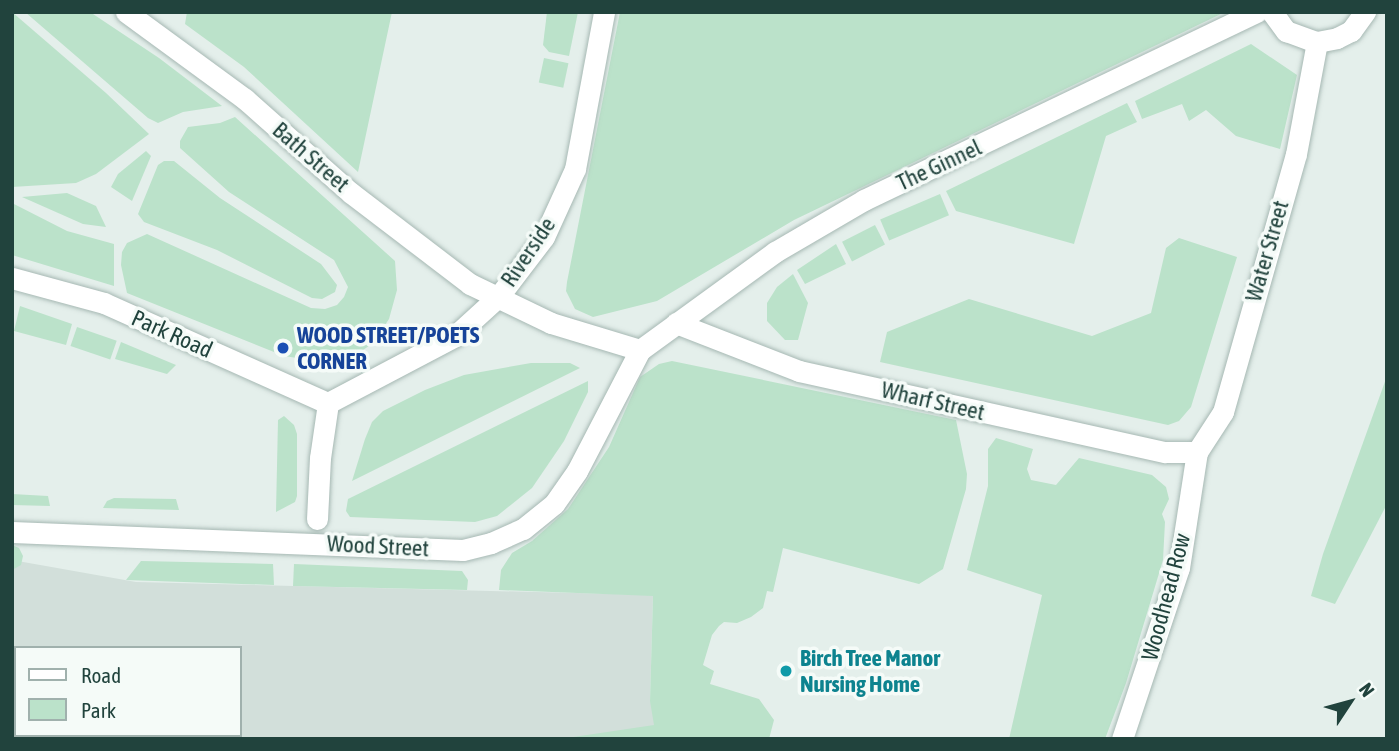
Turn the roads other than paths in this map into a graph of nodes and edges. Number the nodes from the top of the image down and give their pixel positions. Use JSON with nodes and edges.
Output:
{"nodes":[{"id":1,"x":126,"y":12,"type":"edge"},
{"id":2,"x":604,"y":12,"type":"edge"},
{"id":3,"x":1257,"y":12,"type":"edge"},
{"id":4,"x":1272,"y":12,"type":"edge"},
{"id":5,"x":1365,"y":12,"type":"edge"},
{"id":6,"x":1317,"y":42,"type":"junction"},
{"id":7,"x":12,"y":278,"type":"edge"},
{"id":8,"x":499,"y":296,"type":"junction"},
{"id":9,"x":676,"y":323,"type":"junction"},
{"id":10,"x":640,"y":350,"type":"junction"},
{"id":11,"x":328,"y":403,"type":"junction"},
{"id":12,"x":1197,"y":452,"type":"junction"},
{"id":13,"x":317,"y":519,"type":"dead end"},
{"id":14,"x":12,"y":532,"type":"edge"},
{"id":15,"x":1122,"y":739,"type":"edge"}],
"edges":[{"from":1,"to":8,"type":"street","name":"Bath Street"},
{"from":2,"to":8,"type":"street","name":"Riverside"},
{"from":3,"to":9,"type":"street","name":"The Ginnel"},
{"from":4,"to":6,"type":"street"},
{"from":5,"to":6,"type":"street"},
{"from":6,"to":12,"type":"street","name":"Water Street"},
{"from":7,"to":11,"type":"street","name":"Park Road"},
{"from":8,"to":10,"type":"street"},
{"from":8,"to":11,"type":"street","name":"Riverside"},
{"from":9,"to":10,"type":"street","name":"The Ginnel"},
{"from":9,"to":12,"type":"street","name":"Wharf Street"},
{"from":10,"to":14,"type":"street","name":"Wood Street"},
{"from":11,"to":13,"type":"street"},
{"from":12,"to":15,"type":"street","name":"Woodhead Row"}]}
